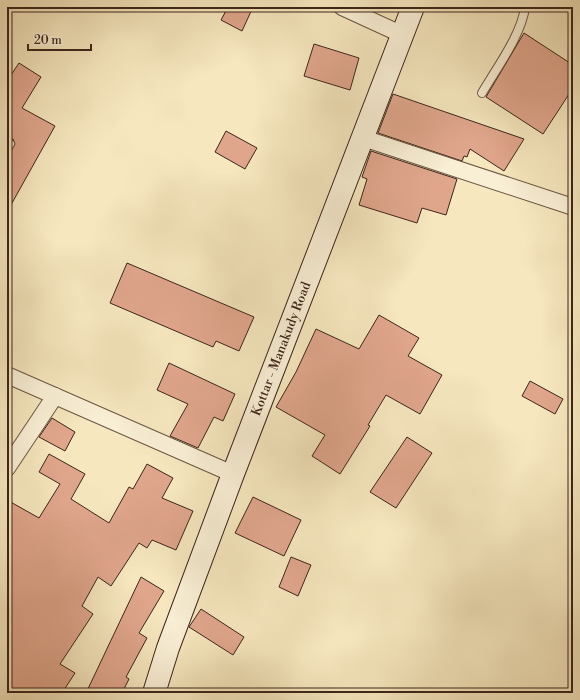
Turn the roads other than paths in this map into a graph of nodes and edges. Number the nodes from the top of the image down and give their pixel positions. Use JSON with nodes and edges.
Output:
{"nodes":[{"id":1,"x":342,"y":7,"type":"edge"},
{"id":2,"x":413,"y":7,"type":"edge"},
{"id":3,"x":525,"y":7,"type":"edge"},
{"id":4,"x":403,"y":35,"type":"junction"},
{"id":5,"x":482,"y":93,"type":"dead end"},
{"id":6,"x":363,"y":138,"type":"junction"},
{"id":7,"x":573,"y":207,"type":"edge"},
{"id":8,"x":7,"y":375,"type":"edge"},
{"id":9,"x":55,"y":396,"type":"junction"},
{"id":10,"x":7,"y":468,"type":"edge"},
{"id":11,"x":233,"y":474,"type":"junction"},
{"id":12,"x":154,"y":693,"type":"edge"}],
"edges":[{"from":1,"to":4,"type":"street"},
{"from":2,"to":4,"type":"main road","name":"Kottar - Manakudy Road"},
{"from":3,"to":5,"type":"lane"},
{"from":4,"to":6,"type":"main road","name":"Kottar - Manakudy Road"},
{"from":6,"to":7,"type":"street"},
{"from":6,"to":11,"type":"main road","name":"Kottar - Manakudy Road"},
{"from":8,"to":9,"type":"street"},
{"from":9,"to":10,"type":"street"},
{"from":9,"to":11,"type":"street"},
{"from":11,"to":12,"type":"main road","name":"Kottar - Manakudy Road"}]}
